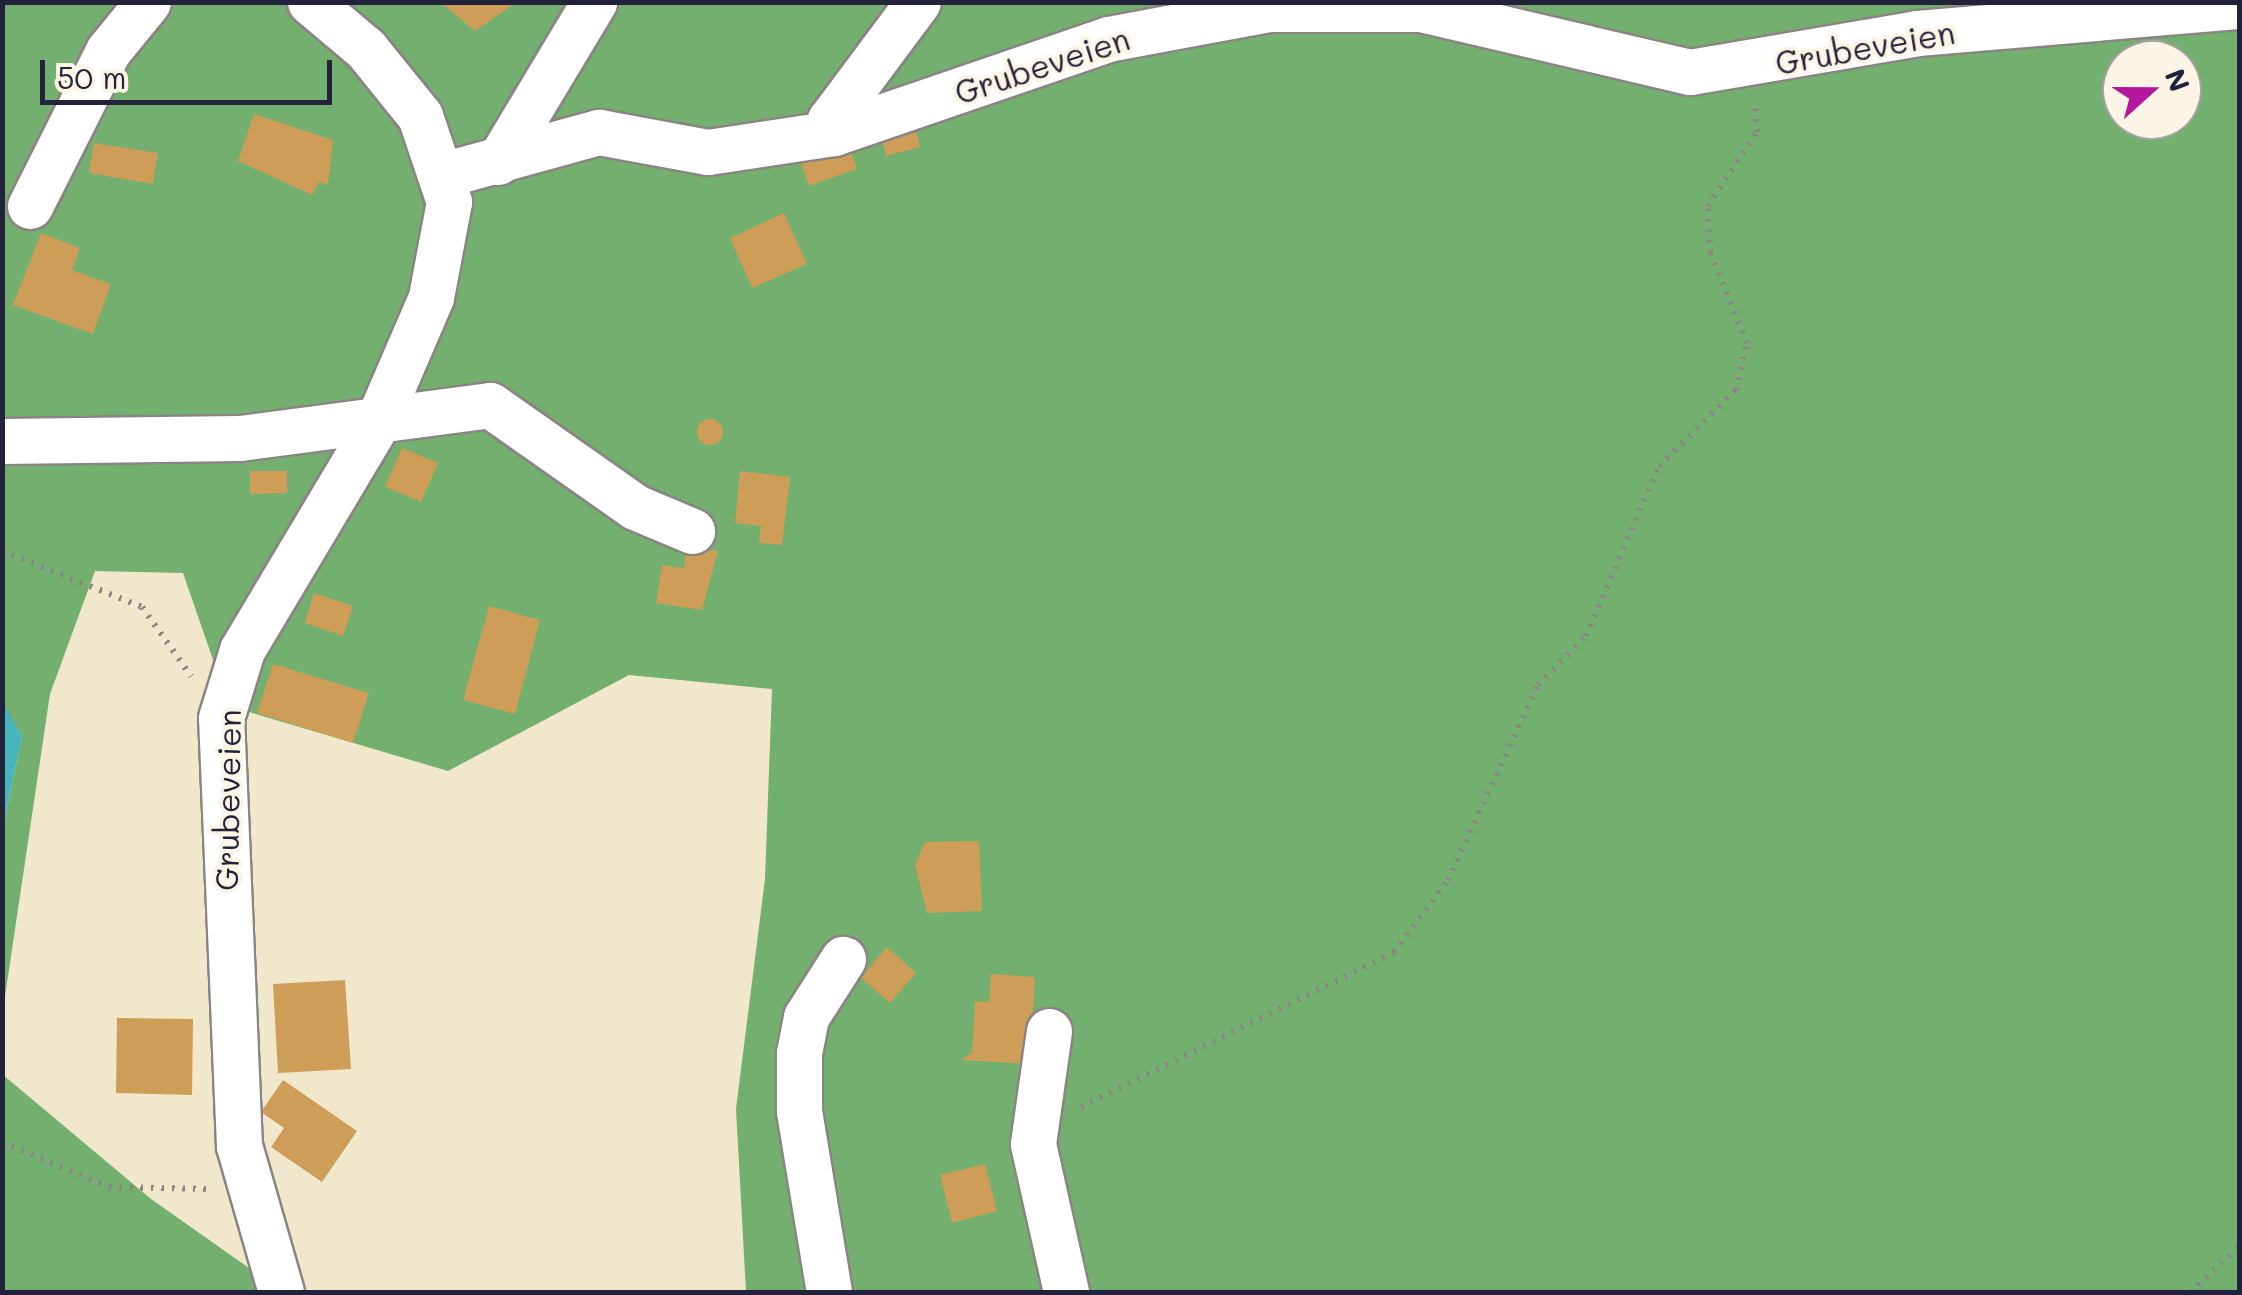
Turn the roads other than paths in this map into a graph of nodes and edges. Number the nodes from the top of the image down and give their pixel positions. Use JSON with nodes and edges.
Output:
{"nodes":[{"id":1,"x":148,"y":2,"type":"edge"},
{"id":2,"x":310,"y":2,"type":"edge"},
{"id":3,"x":594,"y":2,"type":"edge"},
{"id":4,"x":918,"y":2,"type":"edge"},
{"id":5,"x":2240,"y":6,"type":"edge"},
{"id":6,"x":1116,"y":21,"type":"edge"},
{"id":7,"x":834,"y":134,"type":"junction"},
{"id":8,"x":498,"y":162,"type":"junction"},
{"id":9,"x":446,"y":174,"type":"junction"},
{"id":10,"x":30,"y":206,"type":"dead end"},
{"id":11,"x":376,"y":424,"type":"junction"},
{"id":12,"x":2,"y":440,"type":"edge"},
{"id":13,"x":692,"y":531,"type":"dead end"},
{"id":14,"x":844,"y":959,"type":"dead end"},
{"id":15,"x":1049,"y":1031,"type":"dead end"},
{"id":16,"x":281,"y":1292,"type":"edge"},
{"id":17,"x":829,"y":1292,"type":"edge"},
{"id":18,"x":1066,"y":1292,"type":"edge"}],
"edges":[{"from":1,"to":10,"type":"street"},
{"from":2,"to":9,"type":"street"},
{"from":3,"to":8,"type":"street"},
{"from":4,"to":7,"type":"street"},
{"from":5,"to":6,"type":"street","name":"Grubeveien"},
{"from":6,"to":7,"type":"street","name":"Grubeveien"},
{"from":7,"to":8,"type":"street","name":"Grubeveien"},
{"from":8,"to":9,"type":"street","name":"Grubeveien"},
{"from":9,"to":11,"type":"street","name":"Grubeveien"},
{"from":11,"to":12,"type":"street"},
{"from":11,"to":13,"type":"street"},
{"from":11,"to":16,"type":"street","name":"Grubeveien"},
{"from":14,"to":17,"type":"street"},
{"from":15,"to":18,"type":"street"}]}
